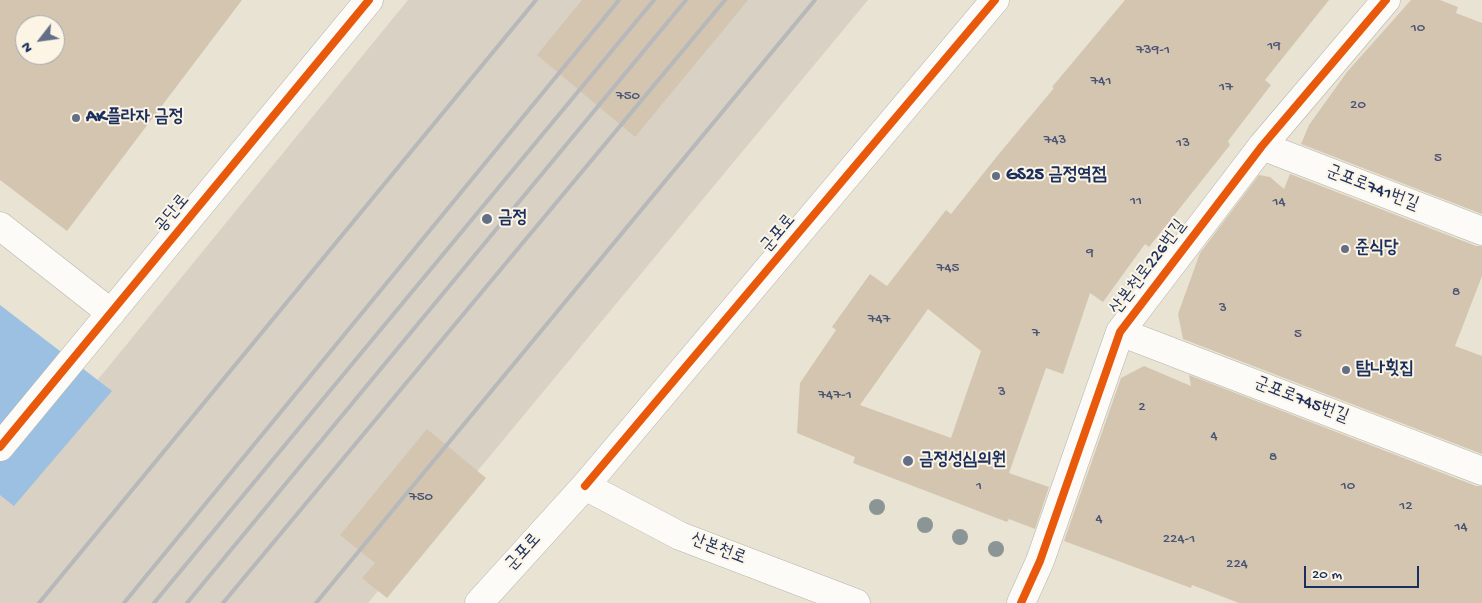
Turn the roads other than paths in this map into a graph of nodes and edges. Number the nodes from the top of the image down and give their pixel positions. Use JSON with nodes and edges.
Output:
{"nodes":[{"id":1,"x":369,"y":0,"type":"edge"},
{"id":2,"x":995,"y":0,"type":"edge"},
{"id":3,"x":1386,"y":0,"type":"edge"},
{"id":4,"x":1262,"y":146,"type":"junction"},
{"id":5,"x":0,"y":226,"type":"edge"},
{"id":6,"x":1482,"y":231,"type":"edge"},
{"id":7,"x":111,"y":313,"type":"junction"},
{"id":8,"x":1120,"y":332,"type":"junction"},
{"id":9,"x":0,"y":447,"type":"edge"},
{"id":10,"x":1482,"y":471,"type":"edge"},
{"id":11,"x":585,"y":486,"type":"junction"},
{"id":12,"x":478,"y":603,"type":"edge"},
{"id":13,"x":856,"y":603,"type":"edge"},
{"id":14,"x":1021,"y":603,"type":"edge"}],
"edges":[{"from":1,"to":7,"type":"street","name":"공단로"},
{"from":2,"to":11,"type":"street","name":"군포로"},
{"from":3,"to":4,"type":"street","name":"산본천로226번길"},
{"from":4,"to":6,"type":"street","name":"군포로741번길"},
{"from":4,"to":8,"type":"street","name":"산본천로226번길"},
{"from":5,"to":7,"type":"street"},
{"from":7,"to":9,"type":"street","name":"공단로"},
{"from":8,"to":10,"type":"street","name":"군포로745번길"},
{"from":8,"to":14,"type":"street","name":"산본천로226번길"},
{"from":11,"to":12,"type":"street","name":"군포로"},
{"from":11,"to":13,"type":"street","name":"산본천로"}]}
